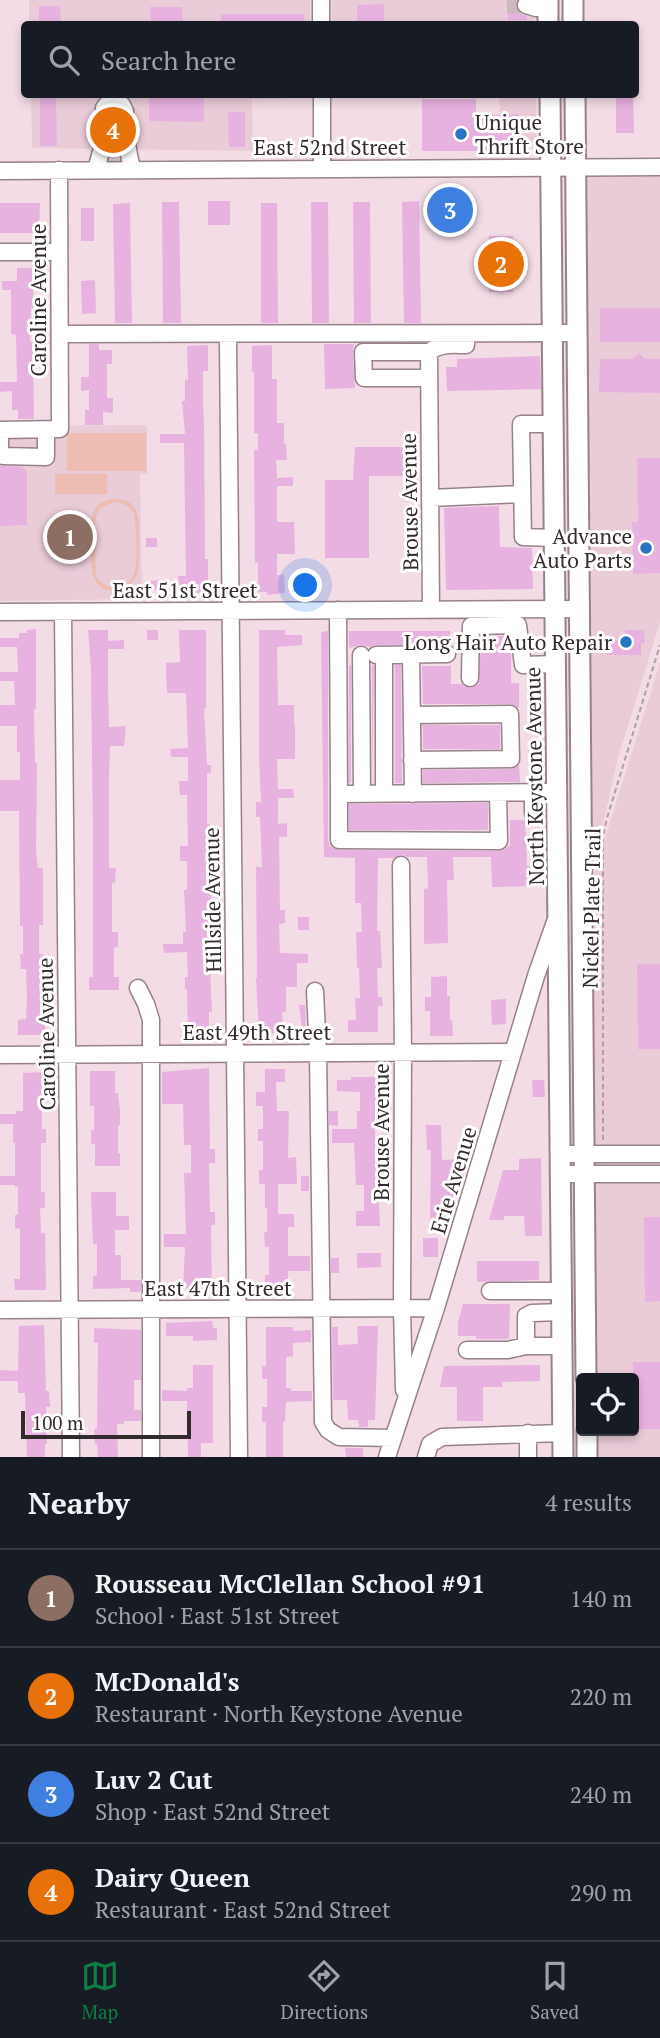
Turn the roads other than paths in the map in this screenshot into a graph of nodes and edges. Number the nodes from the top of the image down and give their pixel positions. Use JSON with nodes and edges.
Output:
{"nodes":[{"id":1,"x":321,"y":0,"type":"edge"},
{"id":2,"x":573,"y":0,"type":"edge"},
{"id":3,"x":526,"y":5,"type":"dead end"},
{"id":4,"x":548,"y":11,"type":"edge"},
{"id":5,"x":321,"y":21,"type":"edge"},
{"id":6,"x":573,"y":21,"type":"edge"},
{"id":7,"x":322,"y":98,"type":"edge"},
{"id":8,"x":550,"y":98,"type":"edge"},
{"id":9,"x":575,"y":98,"type":"edge"},
{"id":10,"x":551,"y":167,"type":"junction"},
{"id":11,"x":576,"y":167,"type":"junction"},
{"id":12,"x":660,"y":167,"type":"edge"},
{"id":13,"x":322,"y":168,"type":"junction"},
{"id":14,"x":59,"y":170,"type":"junction"},
{"id":15,"x":96,"y":170,"type":"junction"},
{"id":16,"x":132,"y":170,"type":"junction"},
{"id":17,"x":0,"y":171,"type":"edge"},
{"id":18,"x":0,"y":252,"type":"edge"},
{"id":19,"x":60,"y":252,"type":"junction"},
{"id":20,"x":577,"y":333,"type":"junction"},
{"id":21,"x":60,"y":334,"type":"junction"},
{"id":22,"x":466,"y":334,"type":"junction"},
{"id":23,"x":553,"y":334,"type":"junction"},
{"id":24,"x":228,"y":343,"type":"dead end"},
{"id":25,"x":429,"y":352,"type":"junction"},
{"id":26,"x":429,"y":385,"type":"junction"},
{"id":27,"x":554,"y":424,"type":"junction"},
{"id":28,"x":53,"y":429,"type":"dead end"},
{"id":29,"x":522,"y":494,"type":"junction"},
{"id":30,"x":430,"y":498,"type":"junction"},
{"id":31,"x":555,"y":538,"type":"junction"},
{"id":32,"x":555,"y":609,"type":"junction"},
{"id":33,"x":580,"y":609,"type":"junction"},
{"id":34,"x":338,"y":610,"type":"junction"},
{"id":35,"x":431,"y":610,"type":"junction"},
{"id":36,"x":231,"y":611,"type":"junction"},
{"id":37,"x":0,"y":612,"type":"edge"},
{"id":38,"x":63,"y":612,"type":"junction"},
{"id":39,"x":518,"y":617,"type":"junction"},
{"id":40,"x":470,"y":618,"type":"junction"},
{"id":41,"x":447,"y":654,"type":"dead end"},
{"id":42,"x":361,"y":655,"type":"junction"},
{"id":43,"x":384,"y":655,"type":"junction"},
{"id":44,"x":411,"y":655,"type":"junction"},
{"id":45,"x":338,"y":656,"type":"junction"},
{"id":46,"x":556,"y":664,"type":"junction"},
{"id":47,"x":470,"y":678,"type":"dead end"},
{"id":48,"x":412,"y":715,"type":"junction"},
{"id":49,"x":412,"y":760,"type":"junction"},
{"id":50,"x":557,"y":792,"type":"junction"},
{"id":51,"x":498,"y":793,"type":"junction"},
{"id":52,"x":533,"y":793,"type":"junction"},
{"id":53,"x":339,"y":794,"type":"junction"},
{"id":54,"x":362,"y":794,"type":"junction"},
{"id":55,"x":384,"y":794,"type":"junction"},
{"id":56,"x":413,"y":794,"type":"junction"},
{"id":57,"x":533,"y":813,"type":"dead end"},
{"id":58,"x":401,"y":865,"type":"dead end"},
{"id":59,"x":558,"y":915,"type":"junction"},
{"id":60,"x":138,"y":988,"type":"dead end"},
{"id":61,"x":315,"y":991,"type":"dead end"},
{"id":62,"x":403,"y":1052,"type":"junction"},
{"id":63,"x":513,"y":1052,"type":"junction"},
{"id":64,"x":318,"y":1053,"type":"junction"},
{"id":65,"x":152,"y":1054,"type":"junction"},
{"id":66,"x":235,"y":1054,"type":"junction"},
{"id":67,"x":0,"y":1055,"type":"edge"},
{"id":68,"x":67,"y":1055,"type":"junction"},
{"id":69,"x":560,"y":1154,"type":"junction"},
{"id":70,"x":584,"y":1154,"type":"junction"},
{"id":71,"x":660,"y":1154,"type":"edge"},
{"id":72,"x":560,"y":1174,"type":"junction"},
{"id":73,"x":584,"y":1174,"type":"junction"},
{"id":74,"x":660,"y":1174,"type":"edge"},
{"id":75,"x":490,"y":1291,"type":"dead end"},
{"id":76,"x":561,"y":1291,"type":"junction"},
{"id":77,"x":402,"y":1308,"type":"junction"},
{"id":78,"x":436,"y":1308,"type":"junction"},
{"id":79,"x":238,"y":1309,"type":"junction"},
{"id":80,"x":320,"y":1309,"type":"junction"},
{"id":81,"x":0,"y":1310,"type":"edge"},
{"id":82,"x":69,"y":1310,"type":"junction"},
{"id":83,"x":152,"y":1310,"type":"junction"},
{"id":84,"x":562,"y":1312,"type":"junction"},
{"id":85,"x":526,"y":1346,"type":"junction"},
{"id":86,"x":562,"y":1346,"type":"junction"},
{"id":87,"x":467,"y":1350,"type":"dead end"},
{"id":88,"x":586,"y":1373,"type":"edge"},
{"id":89,"x":405,"y":1400,"type":"junction"},
{"id":90,"x":528,"y":1433,"type":"junction"},
{"id":91,"x":563,"y":1433,"type":"junction"},
{"id":92,"x":587,"y":1436,"type":"edge"},
{"id":93,"x":393,"y":1438,"type":"junction"},
{"id":94,"x":71,"y":1457,"type":"edge"},
{"id":95,"x":152,"y":1457,"type":"edge"},
{"id":96,"x":239,"y":1457,"type":"edge"},
{"id":97,"x":387,"y":1457,"type":"edge"},
{"id":98,"x":426,"y":1457,"type":"edge"},
{"id":99,"x":528,"y":1457,"type":"edge"},
{"id":100,"x":563,"y":1457,"type":"edge"},
{"id":101,"x":587,"y":1457,"type":"edge"}],
"edges":[{"from":1,"to":5,"type":"street"},
{"from":2,"to":6,"type":"main road"},
{"from":3,"to":4,"type":"street"},
{"from":7,"to":13,"type":"street"},
{"from":8,"to":10,"type":"main road","name":"North Keystone Avenue"},
{"from":9,"to":11,"type":"main road"},
{"from":10,"to":11,"type":"street","name":"East 52nd Street"},
{"from":10,"to":13,"type":"street","name":"East 52nd Street"},
{"from":10,"to":23,"type":"main road","name":"North Keystone Avenue"},
{"from":11,"to":12,"type":"street","name":"East 52nd Street"},
{"from":11,"to":20,"type":"main road"},
{"from":13,"to":16,"type":"street","name":"East 52nd Street"},
{"from":14,"to":15,"type":"street","name":"East 52nd Street"},
{"from":14,"to":17,"type":"street","name":"East 52nd Street"},
{"from":14,"to":19,"type":"street","name":"Caroline Avenue"},
{"from":15,"to":16,"type":"street","name":"East 52nd Street"},
{"from":15,"to":16,"type":"street"},
{"from":18,"to":19,"type":"street"},
{"from":19,"to":21,"type":"street","name":"Caroline Avenue"},
{"from":20,"to":23,"type":"street"},
{"from":20,"to":33,"type":"main road"},
{"from":21,"to":22,"type":"street"},
{"from":21,"to":28,"type":"street","name":"Caroline Avenue"},
{"from":22,"to":23,"type":"street"},
{"from":22,"to":25,"type":"street"},
{"from":23,"to":27,"type":"main road","name":"North Keystone Avenue"},
{"from":24,"to":36,"type":"street","name":"Hillside Avenue"},
{"from":25,"to":26,"type":"street","name":"Brouse Avenue"},
{"from":25,"to":26,"type":"street"},
{"from":26,"to":30,"type":"street","name":"Brouse Avenue"},
{"from":27,"to":29,"type":"street"},
{"from":27,"to":31,"type":"main road","name":"North Keystone Avenue"},
{"from":29,"to":30,"type":"street"},
{"from":29,"to":31,"type":"street"},
{"from":30,"to":35,"type":"street","name":"Brouse Avenue"},
{"from":31,"to":32,"type":"main road","name":"North Keystone Avenue"},
{"from":32,"to":33,"type":"street","name":"East 51st Street"},
{"from":32,"to":39,"type":"street","name":"East 51st Street"},
{"from":32,"to":46,"type":"main road","name":"North Keystone Avenue"},
{"from":33,"to":70,"type":"main road"},
{"from":34,"to":35,"type":"street","name":"East 51st Street"},
{"from":34,"to":36,"type":"street","name":"East 51st Street"},
{"from":34,"to":45,"type":"street"},
{"from":35,"to":40,"type":"street","name":"East 51st Street"},
{"from":36,"to":38,"type":"street","name":"East 51st Street"},
{"from":36,"to":66,"type":"street","name":"Hillside Avenue"},
{"from":37,"to":38,"type":"street","name":"East 51st Street"},
{"from":38,"to":68,"type":"street","name":"Caroline Avenue"},
{"from":39,"to":40,"type":"street","name":"East 51st Street"},
{"from":39,"to":46,"type":"street"},
{"from":40,"to":47,"type":"street"},
{"from":41,"to":44,"type":"street"},
{"from":42,"to":43,"type":"street"},
{"from":42,"to":45,"type":"street"},
{"from":42,"to":54,"type":"street"},
{"from":43,"to":44,"type":"street"},
{"from":43,"to":55,"type":"street"},
{"from":44,"to":48,"type":"street"},
{"from":45,"to":53,"type":"street"},
{"from":46,"to":50,"type":"main road","name":"North Keystone Avenue"},
{"from":48,"to":49,"type":"street"},
{"from":48,"to":49,"type":"street"},
{"from":49,"to":56,"type":"street"},
{"from":50,"to":52,"type":"street"},
{"from":50,"to":59,"type":"main road","name":"North Keystone Avenue"},
{"from":51,"to":52,"type":"street"},
{"from":51,"to":53,"type":"street"},
{"from":51,"to":56,"type":"street"},
{"from":52,"to":57,"type":"street"},
{"from":53,"to":54,"type":"street"},
{"from":54,"to":55,"type":"street"},
{"from":55,"to":56,"type":"street"},
{"from":58,"to":62,"type":"street","name":"Brouse Avenue"},
{"from":59,"to":63,"type":"street","name":"Erie Avenue"},
{"from":59,"to":69,"type":"main road","name":"North Keystone Avenue"},
{"from":60,"to":65,"type":"street"},
{"from":61,"to":64,"type":"street"},
{"from":62,"to":63,"type":"street","name":"East 49th Street"},
{"from":62,"to":64,"type":"street","name":"East 49th Street"},
{"from":62,"to":77,"type":"street","name":"Brouse Avenue"},
{"from":63,"to":78,"type":"street","name":"Erie Avenue"},
{"from":64,"to":66,"type":"street","name":"East 49th Street"},
{"from":64,"to":80,"type":"street"},
{"from":65,"to":66,"type":"street","name":"East 49th Street"},
{"from":65,"to":68,"type":"street","name":"East 49th Street"},
{"from":65,"to":83,"type":"street"},
{"from":66,"to":79,"type":"street","name":"Hillside Avenue"},
{"from":67,"to":68,"type":"street","name":"East 49th Street"},
{"from":68,"to":82,"type":"street","name":"Caroline Avenue"},
{"from":69,"to":70,"type":"street"},
{"from":69,"to":72,"type":"main road","name":"North Keystone Avenue"},
{"from":70,"to":71,"type":"street"},
{"from":70,"to":73,"type":"main road"},
{"from":72,"to":73,"type":"street"},
{"from":72,"to":76,"type":"main road","name":"North Keystone Avenue"},
{"from":73,"to":74,"type":"street"},
{"from":73,"to":88,"type":"main road"},
{"from":75,"to":76,"type":"street"},
{"from":76,"to":84,"type":"main road","name":"North Keystone Avenue"},
{"from":77,"to":78,"type":"street","name":"East 47th Street"},
{"from":77,"to":80,"type":"street","name":"East 47th Street"},
{"from":77,"to":89,"type":"street","name":"Brouse Avenue"},
{"from":78,"to":89,"type":"street","name":"Erie Avenue"},
{"from":79,"to":80,"type":"street","name":"East 47th Street"},
{"from":79,"to":83,"type":"street","name":"East 47th Street"},
{"from":79,"to":96,"type":"street","name":"Hillside Avenue"},
{"from":80,"to":93,"type":"street"},
{"from":81,"to":82,"type":"street","name":"East 47th Street"},
{"from":82,"to":83,"type":"street","name":"East 47th Street"},
{"from":82,"to":94,"type":"street","name":"Caroline Avenue"},
{"from":83,"to":95,"type":"street"},
{"from":84,"to":85,"type":"street"},
{"from":84,"to":86,"type":"main road","name":"North Keystone Avenue"},
{"from":85,"to":86,"type":"street"},
{"from":85,"to":87,"type":"street"},
{"from":86,"to":91,"type":"main road","name":"North Keystone Avenue"},
{"from":89,"to":93,"type":"street","name":"Erie Avenue"},
{"from":90,"to":91,"type":"street"},
{"from":90,"to":98,"type":"street"},
{"from":90,"to":99,"type":"street"},
{"from":91,"to":100,"type":"main road","name":"North Keystone Avenue"},
{"from":92,"to":101,"type":"main road"},
{"from":93,"to":97,"type":"street","name":"Erie Avenue"}]}
